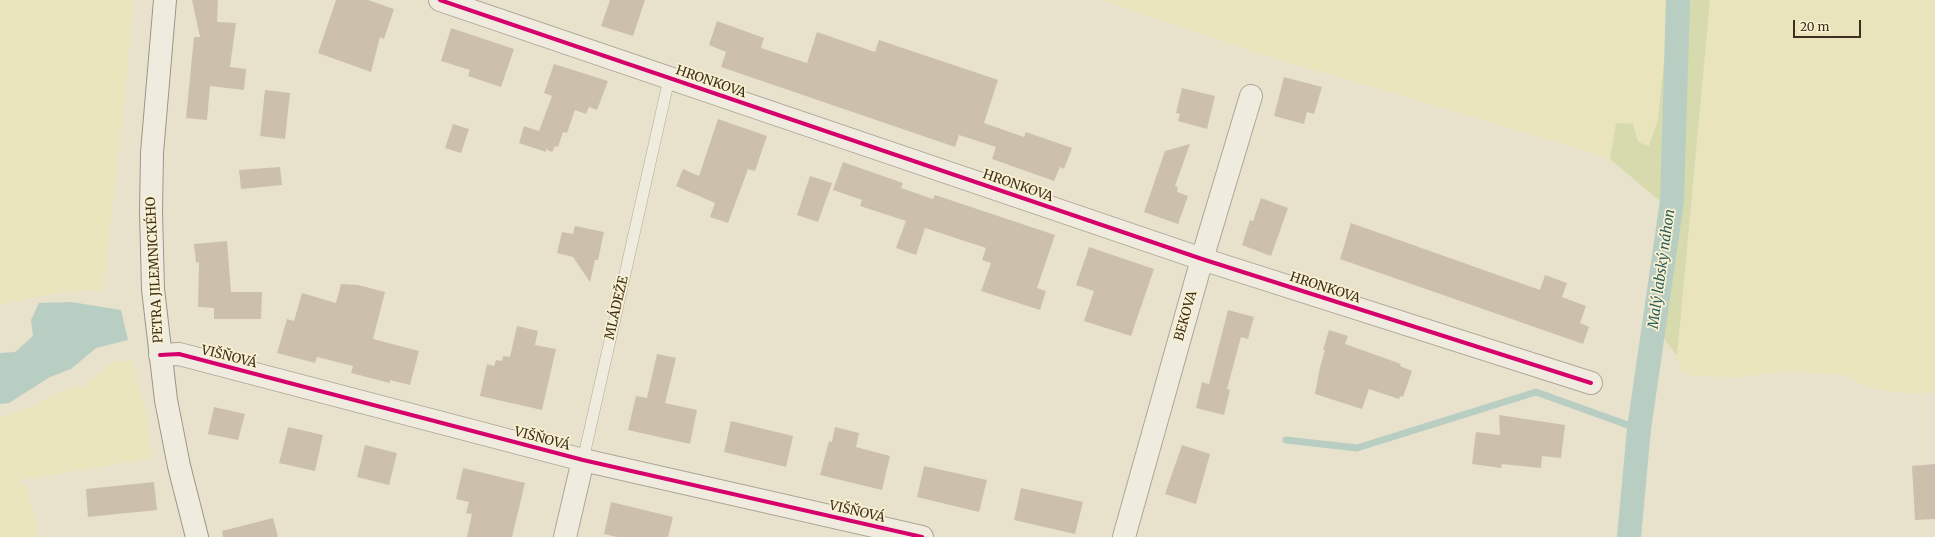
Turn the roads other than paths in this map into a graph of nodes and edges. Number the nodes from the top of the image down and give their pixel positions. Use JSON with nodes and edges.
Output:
{"nodes":[{"id":1,"x":165,"y":0,"type":"edge"},
{"id":2,"x":440,"y":0,"type":"edge"},
{"id":3,"x":669,"y":79,"type":"junction"},
{"id":4,"x":1251,"y":96,"type":"dead end"},
{"id":5,"x":1202,"y":259,"type":"junction"},
{"id":6,"x":160,"y":355,"type":"junction"},
{"id":7,"x":1591,"y":384,"type":"dead end"},
{"id":8,"x":583,"y":460,"type":"junction"},
{"id":9,"x":197,"y":537,"type":"edge"},
{"id":10,"x":565,"y":537,"type":"edge"},
{"id":11,"x":922,"y":537,"type":"edge"},
{"id":12,"x":1124,"y":537,"type":"edge"}],
"edges":[{"from":1,"to":6,"type":"street","name":"PETRA JILEMNICKÉHO"},
{"from":2,"to":3,"type":"street","name":"HRONKOVA"},
{"from":3,"to":5,"type":"street","name":"HRONKOVA"},
{"from":3,"to":8,"type":"lane","name":"MLÁDEŽE"},
{"from":4,"to":5,"type":"street","name":"BEKOVA"},
{"from":5,"to":7,"type":"street","name":"HRONKOVA"},
{"from":5,"to":12,"type":"street","name":"BEKOVA"},
{"from":6,"to":8,"type":"street","name":"VIŠŇOVÁ"},
{"from":6,"to":9,"type":"street","name":"PETRA JILEMNICKÉHO"},
{"from":8,"to":10,"type":"street","name":"MLÁDEŽE"},
{"from":8,"to":11,"type":"street","name":"VIŠŇOVÁ"}]}
